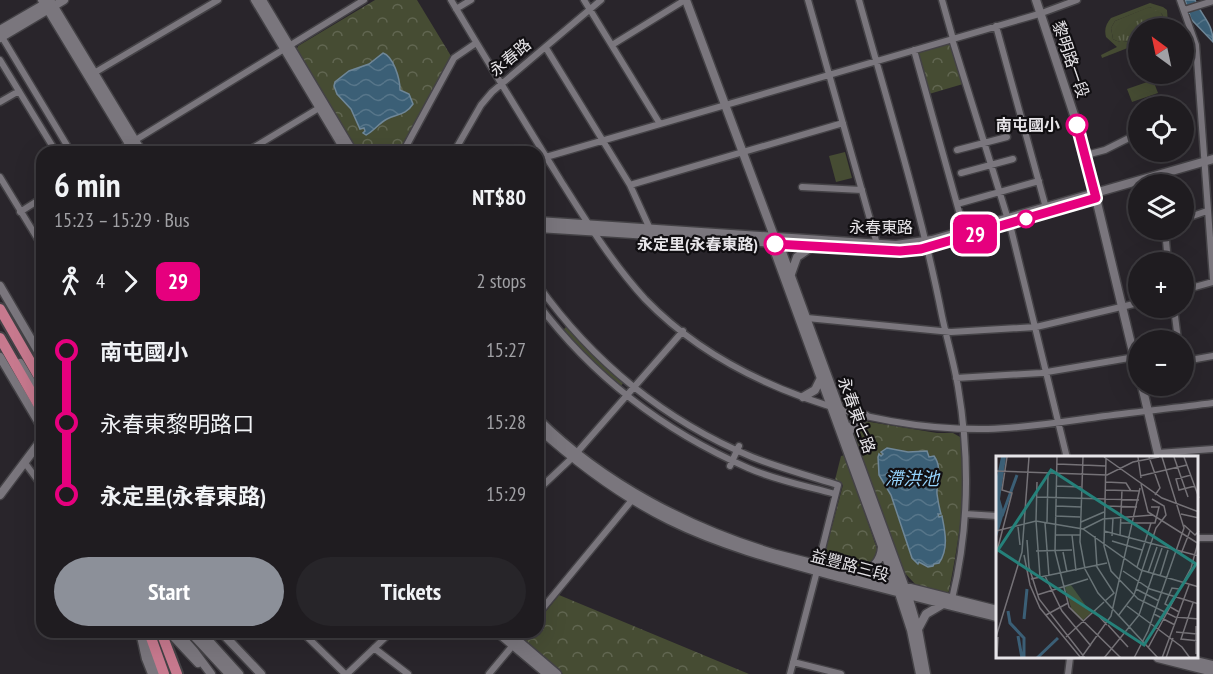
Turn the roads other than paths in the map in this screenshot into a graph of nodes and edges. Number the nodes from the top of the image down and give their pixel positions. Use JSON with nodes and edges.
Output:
{"nodes":[{"id":1,"x":64,"y":0,"type":"edge"},
{"id":2,"x":218,"y":0,"type":"edge"},
{"id":3,"x":255,"y":0,"type":"edge"},
{"id":4,"x":262,"y":0,"type":"edge"},
{"id":5,"x":364,"y":0,"type":"edge"},
{"id":6,"x":451,"y":0,"type":"edge"},
{"id":7,"x":471,"y":0,"type":"edge"},
{"id":8,"x":584,"y":0,"type":"edge"},
{"id":9,"x":601,"y":0,"type":"edge"},
{"id":10,"x":686,"y":0,"type":"edge"},
{"id":11,"x":808,"y":0,"type":"edge"},
{"id":12,"x":859,"y":0,"type":"edge"},
{"id":13,"x":942,"y":0,"type":"edge"},
{"id":14,"x":1036,"y":0,"type":"edge"},
{"id":15,"x":1077,"y":0,"type":"edge"},
{"id":16,"x":1213,"y":1,"type":"edge"},
{"id":17,"x":49,"y":3,"type":"edge"},
{"id":18,"x":1184,"y":5,"type":"edge"},
{"id":19,"x":456,"y":9,"type":"junction"},
{"id":20,"x":590,"y":10,"type":"junction"},
{"id":21,"x":1039,"y":14,"type":"junction"},
{"id":22,"x":996,"y":26,"type":"junction"},
{"id":23,"x":1,"y":35,"type":"edge"},
{"id":24,"x":953,"y":39,"type":"junction"},
{"id":25,"x":476,"y":43,"type":"junction"},
{"id":26,"x":612,"y":45,"type":"junction"},
{"id":27,"x":287,"y":47,"type":"junction"},
{"id":28,"x":546,"y":48,"type":"junction"},
{"id":29,"x":914,"y":50,"type":"junction"},
{"id":30,"x":0,"y":60,"type":"edge"},
{"id":31,"x":876,"y":61,"type":"junction"},
{"id":32,"x":94,"y":73,"type":"junction"},
{"id":33,"x":830,"y":75,"type":"junction"},
{"id":34,"x":501,"y":84,"type":"junction"},
{"id":35,"x":19,"y":91,"type":"junction"},
{"id":36,"x":0,"y":102,"type":"edge"},
{"id":37,"x":724,"y":106,"type":"junction"},
{"id":38,"x":319,"y":108,"type":"junction"},
{"id":39,"x":843,"y":123,"type":"junction"},
{"id":40,"x":660,"y":124,"type":"junction"},
{"id":41,"x":1007,"y":137,"type":"dead end"},
{"id":42,"x":1128,"y":138,"type":"edge"},
{"id":43,"x":1213,"y":140,"type":"edge"},
{"id":44,"x":603,"y":141,"type":"junction"},
{"id":45,"x":1204,"y":141,"type":"junction"},
{"id":46,"x":984,"y":143,"type":"junction"},
{"id":47,"x":133,"y":145,"type":"edge"},
{"id":48,"x":52,"y":146,"type":"edge"},
{"id":49,"x":67,"y":146,"type":"edge"},
{"id":50,"x":256,"y":146,"type":"edge"},
{"id":51,"x":342,"y":146,"type":"edge"},
{"id":52,"x":349,"y":146,"type":"edge"},
{"id":53,"x":406,"y":146,"type":"edge"},
{"id":54,"x":457,"y":146,"type":"edge"},
{"id":55,"x":539,"y":146,"type":"edge"},
{"id":56,"x":957,"y":150,"type":"dead end"},
{"id":57,"x":742,"y":152,"type":"junction"},
{"id":58,"x":544,"y":155,"type":"edge"},
{"id":59,"x":1086,"y":155,"type":"junction"},
{"id":60,"x":546,"y":158,"type":"junction"},
{"id":61,"x":1013,"y":159,"type":"dead end"},
{"id":62,"x":1209,"y":163,"type":"edge"},
{"id":63,"x":991,"y":165,"type":"junction"},
{"id":64,"x":962,"y":173,"type":"dead end"},
{"id":65,"x":1175,"y":174,"type":"edge"},
{"id":66,"x":0,"y":177,"type":"edge"},
{"id":67,"x":1039,"y":181,"type":"junction"},
{"id":68,"x":630,"y":185,"type":"junction"},
{"id":69,"x":802,"y":187,"type":"dead end"},
{"id":70,"x":1128,"y":188,"type":"edge"},
{"id":71,"x":862,"y":190,"type":"junction"},
{"id":72,"x":999,"y":192,"type":"junction"},
{"id":73,"x":1096,"y":196,"type":"junction"},
{"id":74,"x":36,"y":202,"type":"edge"},
{"id":75,"x":957,"y":204,"type":"junction"},
{"id":76,"x":1046,"y":208,"type":"junction"},
{"id":77,"x":1208,"y":211,"type":"junction"},
{"id":78,"x":20,"y":212,"type":"junction"},
{"id":79,"x":1194,"y":216,"type":"edge"},
{"id":80,"x":544,"y":222,"type":"edge"},
{"id":81,"x":1007,"y":222,"type":"junction"},
{"id":82,"x":591,"y":227,"type":"junction"},
{"id":83,"x":544,"y":228,"type":"edge"},
{"id":84,"x":650,"y":229,"type":"junction"},
{"id":85,"x":965,"y":234,"type":"junction"},
{"id":86,"x":36,"y":237,"type":"edge"},
{"id":87,"x":776,"y":241,"type":"junction"},
{"id":88,"x":877,"y":244,"type":"junction"},
{"id":89,"x":927,"y":244,"type":"junction"},
{"id":90,"x":814,"y":246,"type":"junction"},
{"id":91,"x":791,"y":274,"type":"junction"},
{"id":92,"x":1213,"y":281,"type":"edge"},
{"id":93,"x":0,"y":286,"type":"edge"},
{"id":94,"x":1194,"y":287,"type":"edge"},
{"id":95,"x":544,"y":293,"type":"edge"},
{"id":96,"x":1128,"y":306,"type":"edge"},
{"id":97,"x":1123,"y":308,"type":"junction"},
{"id":98,"x":0,"y":311,"type":"edge"},
{"id":99,"x":544,"y":312,"type":"edge"},
{"id":100,"x":807,"y":318,"type":"junction"},
{"id":101,"x":566,"y":321,"type":"junction"},
{"id":102,"x":1036,"y":327,"type":"junction"},
{"id":103,"x":557,"y":328,"type":"junction"},
{"id":104,"x":0,"y":329,"type":"edge"},
{"id":105,"x":1128,"y":330,"type":"edge"},
{"id":106,"x":683,"y":331,"type":"junction"},
{"id":107,"x":946,"y":332,"type":"junction"},
{"id":108,"x":0,"y":338,"type":"edge"},
{"id":109,"x":36,"y":348,"type":"edge"},
{"id":110,"x":1213,"y":356,"type":"edge"},
{"id":111,"x":0,"y":357,"type":"edge"},
{"id":112,"x":1128,"y":358,"type":"edge"},
{"id":113,"x":1194,"y":359,"type":"edge"},
{"id":114,"x":1046,"y":373,"type":"junction"},
{"id":115,"x":36,"y":374,"type":"edge"},
{"id":116,"x":821,"y":378,"type":"junction"},
{"id":117,"x":956,"y":378,"type":"junction"},
{"id":118,"x":769,"y":383,"type":"junction"},
{"id":119,"x":634,"y":388,"type":"junction"},
{"id":120,"x":36,"y":389,"type":"edge"},
{"id":121,"x":765,"y":392,"type":"dead end"},
{"id":122,"x":627,"y":396,"type":"junction"},
{"id":123,"x":1144,"y":396,"type":"edge"},
{"id":124,"x":803,"y":397,"type":"junction"},
{"id":125,"x":36,"y":401,"type":"edge"},
{"id":126,"x":1213,"y":404,"type":"edge"},
{"id":127,"x":836,"y":407,"type":"junction"},
{"id":128,"x":1147,"y":410,"type":"junction"},
{"id":129,"x":866,"y":416,"type":"junction"},
{"id":130,"x":36,"y":418,"type":"edge"},
{"id":131,"x":685,"y":423,"type":"junction"},
{"id":132,"x":1058,"y":423,"type":"junction"},
{"id":133,"x":544,"y":425,"type":"edge"},
{"id":134,"x":964,"y":429,"type":"junction"},
{"id":135,"x":544,"y":432,"type":"edge"},
{"id":136,"x":680,"y":433,"type":"junction"},
{"id":137,"x":849,"y":435,"type":"junction"},
{"id":138,"x":739,"y":448,"type":"junction"},
{"id":139,"x":36,"y":449,"type":"edge"},
{"id":140,"x":1213,"y":449,"type":"edge"},
{"id":141,"x":36,"y":454,"type":"edge"},
{"id":142,"x":575,"y":455,"type":"junction"},
{"id":143,"x":1158,"y":455,"type":"edge"},
{"id":144,"x":1066,"y":456,"type":"edge"},
{"id":145,"x":732,"y":463,"type":"junction"},
{"id":146,"x":26,"y":465,"type":"junction"},
{"id":147,"x":788,"y":470,"type":"junction"},
{"id":148,"x":36,"y":478,"type":"edge"},
{"id":149,"x":784,"y":480,"type":"junction"},
{"id":150,"x":544,"y":484,"type":"edge"},
{"id":151,"x":835,"y":494,"type":"junction"},
{"id":152,"x":0,"y":495,"type":"edge"},
{"id":153,"x":632,"y":500,"type":"junction"},
{"id":154,"x":0,"y":505,"type":"edge"},
{"id":155,"x":965,"y":514,"type":"junction"},
{"id":156,"x":996,"y":516,"type":"edge"},
{"id":157,"x":701,"y":526,"type":"junction"},
{"id":158,"x":1198,"y":537,"type":"edge"},
{"id":159,"x":1213,"y":538,"type":"edge"},
{"id":160,"x":882,"y":547,"type":"junction"},
{"id":161,"x":817,"y":568,"type":"junction"},
{"id":162,"x":857,"y":575,"type":"junction"},
{"id":163,"x":902,"y":591,"type":"junction"},
{"id":164,"x":952,"y":599,"type":"junction"},
{"id":165,"x":943,"y":604,"type":"junction"},
{"id":166,"x":544,"y":607,"type":"edge"},
{"id":167,"x":996,"y":610,"type":"edge"},
{"id":168,"x":996,"y":617,"type":"edge"},
{"id":169,"x":918,"y":630,"type":"junction"},
{"id":170,"x":141,"y":638,"type":"edge"},
{"id":171,"x":142,"y":638,"type":"edge"},
{"id":172,"x":151,"y":638,"type":"edge"},
{"id":173,"x":163,"y":638,"type":"edge"},
{"id":174,"x":174,"y":638,"type":"edge"},
{"id":175,"x":182,"y":638,"type":"edge"},
{"id":176,"x":196,"y":638,"type":"edge"},
{"id":177,"x":206,"y":638,"type":"edge"},
{"id":178,"x":227,"y":638,"type":"edge"},
{"id":179,"x":308,"y":638,"type":"edge"},
{"id":180,"x":385,"y":638,"type":"edge"},
{"id":181,"x":508,"y":638,"type":"edge"},
{"id":182,"x":512,"y":638,"type":"edge"},
{"id":183,"x":519,"y":638,"type":"edge"},
{"id":184,"x":515,"y":642,"type":"junction"},
{"id":185,"x":374,"y":648,"type":"junction"},
{"id":186,"x":1070,"y":659,"type":"edge"},
{"id":187,"x":1168,"y":659,"type":"edge"},
{"id":188,"x":793,"y":662,"type":"junction"},
{"id":189,"x":1197,"y":665,"type":"edge"},
{"id":190,"x":1213,"y":665,"type":"edge"},
{"id":191,"x":208,"y":671,"type":"edge"},
{"id":192,"x":1213,"y":672,"type":"edge"},
{"id":193,"x":151,"y":674,"type":"edge"},
{"id":194,"x":157,"y":674,"type":"edge"},
{"id":195,"x":164,"y":674,"type":"edge"},
{"id":196,"x":177,"y":674,"type":"edge"},
{"id":197,"x":229,"y":674,"type":"edge"},
{"id":198,"x":239,"y":674,"type":"edge"},
{"id":199,"x":261,"y":674,"type":"edge"},
{"id":200,"x":346,"y":674,"type":"edge"},
{"id":201,"x":408,"y":674,"type":"edge"},
{"id":202,"x":489,"y":674,"type":"edge"},
{"id":203,"x":547,"y":674,"type":"edge"},
{"id":204,"x":557,"y":674,"type":"edge"},
{"id":205,"x":790,"y":674,"type":"edge"},
{"id":206,"x":841,"y":674,"type":"edge"},
{"id":207,"x":920,"y":674,"type":"edge"},
{"id":208,"x":926,"y":674,"type":"edge"},
{"id":209,"x":1068,"y":674,"type":"edge"}],
"edges":[{"from":1,"to":17,"type":"street"},
{"from":2,"to":32,"type":"street"},
{"from":3,"to":27,"type":"street"},
{"from":4,"to":27,"type":"street"},
{"from":5,"to":27,"type":"street"},
{"from":6,"to":19,"type":"street"},
{"from":7,"to":19,"type":"street"},
{"from":8,"to":20,"type":"street"},
{"from":9,"to":20,"type":"street","name":"永春路"},
{"from":10,"to":26,"type":"street"},
{"from":10,"to":37,"type":"street","name":"永春東七路"},
{"from":11,"to":33,"type":"street"},
{"from":12,"to":31,"type":"street"},
{"from":13,"to":24,"type":"street"},
{"from":14,"to":21,"type":"street","name":"黎明路一段"},
{"from":15,"to":21,"type":"street"},
{"from":16,"to":18,"type":"street"},
{"from":17,"to":23,"type":"street"},
{"from":17,"to":32,"type":"street"},
{"from":17,"to":47,"type":"street"},
{"from":18,"to":45,"type":"street"},
{"from":19,"to":25,"type":"street"},
{"from":20,"to":26,"type":"street"},
{"from":20,"to":28,"type":"street","name":"永春路"},
{"from":21,"to":22,"type":"street"},
{"from":21,"to":59,"type":"street","name":"黎明路一段"},
{"from":22,"to":24,"type":"street"},
{"from":22,"to":67,"type":"street"},
{"from":23,"to":49,"type":"street"},
{"from":24,"to":29,"type":"street"},
{"from":24,"to":46,"type":"street"},
{"from":25,"to":34,"type":"street"},
{"from":25,"to":53,"type":"street"},
{"from":26,"to":40,"type":"street"},
{"from":27,"to":38,"type":"street"},
{"from":27,"to":47,"type":"street"},
{"from":27,"to":52,"type":"street"},
{"from":28,"to":34,"type":"street","name":"永春路"},
{"from":28,"to":44,"type":"street"},
{"from":29,"to":31,"type":"street"},
{"from":29,"to":75,"type":"street"},
{"from":30,"to":35,"type":"street"},
{"from":31,"to":33,"type":"street"},
{"from":31,"to":89,"type":"street"},
{"from":32,"to":47,"type":"street"},
{"from":33,"to":37,"type":"street"},
{"from":33,"to":39,"type":"street"},
{"from":34,"to":54,"type":"street","name":"永春路"},
{"from":34,"to":55,"type":"street"},
{"from":35,"to":36,"type":"street"},
{"from":35,"to":48,"type":"street"},
{"from":37,"to":40,"type":"street"},
{"from":37,"to":57,"type":"street","name":"永春東七路"},
{"from":38,"to":50,"type":"street"},
{"from":38,"to":51,"type":"street"},
{"from":39,"to":57,"type":"street"},
{"from":39,"to":71,"type":"street"},
{"from":40,"to":44,"type":"street"},
{"from":41,"to":46,"type":"street"},
{"from":42,"to":59,"type":"street"},
{"from":43,"to":45,"type":"street"},
{"from":44,"to":60,"type":"street"},
{"from":44,"to":68,"type":"street"},
{"from":45,"to":62,"type":"street"},
{"from":46,"to":56,"type":"street"},
{"from":46,"to":63,"type":"street"},
{"from":57,"to":68,"type":"street"},
{"from":57,"to":87,"type":"street","name":"永春東七路"},
{"from":58,"to":60,"type":"street"},
{"from":59,"to":73,"type":"street","name":"黎明路一段"},
{"from":60,"to":82,"type":"street"},
{"from":61,"to":63,"type":"street"},
{"from":62,"to":65,"type":"street"},
{"from":62,"to":73,"type":"street","name":"永春東路"},
{"from":62,"to":77,"type":"street"},
{"from":63,"to":64,"type":"street"},
{"from":63,"to":72,"type":"street"},
{"from":66,"to":78,"type":"street"},
{"from":67,"to":72,"type":"street"},
{"from":67,"to":76,"type":"street"},
{"from":68,"to":84,"type":"street"},
{"from":69,"to":71,"type":"street"},
{"from":70,"to":73,"type":"street","name":"永春東路"},
{"from":71,"to":88,"type":"street"},
{"from":72,"to":75,"type":"street"},
{"from":72,"to":81,"type":"street"},
{"from":73,"to":76,"type":"street","name":"永春東路"},
{"from":73,"to":81,"type":"street","name":"永春東路"},
{"from":73,"to":97,"type":"street","name":"黎明路一段"},
{"from":74,"to":78,"type":"street"},
{"from":75,"to":85,"type":"street"},
{"from":76,"to":81,"type":"street","name":"永春東路"},
{"from":77,"to":79,"type":"street"},
{"from":77,"to":92,"type":"street"},
{"from":78,"to":86,"type":"street"},
{"from":80,"to":82,"type":"street","name":"永春東路"},
{"from":81,"to":85,"type":"street","name":"永春東路"},
{"from":81,"to":102,"type":"street"},
{"from":82,"to":83,"type":"street","name":"永春東路"},
{"from":82,"to":84,"type":"street","name":"永春東路"},
{"from":82,"to":87,"type":"street","name":"永春東路"},
{"from":82,"to":106,"type":"street"},
{"from":84,"to":87,"type":"street","name":"永春東路"},
{"from":85,"to":89,"type":"street","name":"永春東路"},
{"from":87,"to":88,"type":"street","name":"永春東路"},
{"from":87,"to":90,"type":"street","name":"永春東路"},
{"from":87,"to":91,"type":"street","name":"永春東七路"},
{"from":87,"to":116,"type":"street","name":"永春東七路"},
{"from":88,"to":89,"type":"street","name":"永春東路"},
{"from":89,"to":90,"type":"street","name":"永春東路"},
{"from":89,"to":107,"type":"street"},
{"from":90,"to":91,"type":"street"},
{"from":91,"to":100,"type":"street","name":"永春東七路"},
{"from":92,"to":94,"type":"street"},
{"from":93,"to":109,"type":"street"},
{"from":95,"to":101,"type":"street"},
{"from":96,"to":97,"type":"street"},
{"from":97,"to":102,"type":"street"},
{"from":97,"to":105,"type":"street","name":"黎明路一段"},
{"from":98,"to":115,"type":"highway"},
{"from":99,"to":103,"type":"street"},
{"from":100,"to":107,"type":"street"},
{"from":100,"to":127,"type":"street","name":"永春東七路"},
{"from":101,"to":103,"type":"street"},
{"from":101,"to":119,"type":"street"},
{"from":102,"to":107,"type":"street"},
{"from":102,"to":114,"type":"street"},
{"from":103,"to":122,"type":"street"},
{"from":104,"to":120,"type":"street"},
{"from":106,"to":118,"type":"street"},
{"from":106,"to":119,"type":"street"},
{"from":107,"to":117,"type":"street"},
{"from":108,"to":125,"type":"highway"},
{"from":110,"to":113,"type":"street"},
{"from":111,"to":130,"type":"street"},
{"from":112,"to":114,"type":"street"},
{"from":114,"to":117,"type":"street"},
{"from":114,"to":132,"type":"street"},
{"from":116,"to":124,"type":"street"},
{"from":116,"to":127,"type":"street","name":"永春東七路"},
{"from":117,"to":134,"type":"street"},
{"from":118,"to":121,"type":"street"},
{"from":118,"to":124,"type":"street"},
{"from":119,"to":122,"type":"street"},
{"from":119,"to":131,"type":"street"},
{"from":122,"to":136,"type":"street"},
{"from":122,"to":142,"type":"street"},
{"from":123,"to":128,"type":"street"},
{"from":124,"to":127,"type":"street"},
{"from":126,"to":128,"type":"street"},
{"from":127,"to":129,"type":"street"},
{"from":127,"to":137,"type":"street","name":"永春東七路"},
{"from":127,"to":160,"type":"street","name":"永春東七路"},
{"from":128,"to":132,"type":"street"},
{"from":128,"to":143,"type":"street"},
{"from":129,"to":134,"type":"street"},
{"from":129,"to":137,"type":"street"},
{"from":131,"to":136,"type":"street"},
{"from":131,"to":138,"type":"street"},
{"from":132,"to":134,"type":"street"},
{"from":132,"to":144,"type":"street"},
{"from":133,"to":142,"type":"street","name":"益豐路三段"},
{"from":134,"to":155,"type":"street"},
{"from":135,"to":142,"type":"street","name":"益豐路三段"},
{"from":136,"to":145,"type":"street"},
{"from":137,"to":163,"type":"street","name":"永春東七路"},
{"from":138,"to":145,"type":"street"},
{"from":138,"to":147,"type":"street"},
{"from":139,"to":146,"type":"street"},
{"from":140,"to":143,"type":"street"},
{"from":141,"to":146,"type":"street"},
{"from":142,"to":150,"type":"street"},
{"from":142,"to":153,"type":"street","name":"益豐路三段"},
{"from":142,"to":157,"type":"street","name":"益豐路三段"},
{"from":145,"to":149,"type":"street"},
{"from":146,"to":148,"type":"street"},
{"from":146,"to":152,"type":"street"},
{"from":146,"to":154,"type":"street"},
{"from":147,"to":149,"type":"street"},
{"from":147,"to":151,"type":"street"},
{"from":149,"to":151,"type":"street"},
{"from":151,"to":161,"type":"street"},
{"from":153,"to":157,"type":"street","name":"益豐路三段"},
{"from":153,"to":166,"type":"street"},
{"from":155,"to":156,"type":"street"},
{"from":155,"to":164,"type":"street"},
{"from":157,"to":161,"type":"street","name":"益豐路三段"},
{"from":158,"to":159,"type":"street"},
{"from":160,"to":162,"type":"street"},
{"from":160,"to":163,"type":"street","name":"永春東七路"},
{"from":161,"to":162,"type":"street","name":"益豐路三段"},
{"from":161,"to":163,"type":"street","name":"益豐路三段"},
{"from":161,"to":188,"type":"street"},
{"from":162,"to":163,"type":"street","name":"益豐路三段"},
{"from":163,"to":164,"type":"street","name":"益豐路三段"},
{"from":163,"to":165,"type":"street","name":"益豐路三段"},
{"from":163,"to":169,"type":"street","name":"永春東七路"},
{"from":163,"to":207,"type":"street","name":"永春東七路"},
{"from":164,"to":167,"type":"street","name":"益豐路三段"},
{"from":165,"to":168,"type":"street","name":"益豐路三段"},
{"from":165,"to":169,"type":"street"},
{"from":169,"to":208,"type":"street","name":"永春東七路"},
{"from":170,"to":193,"type":"street"},
{"from":171,"to":194,"type":"street"},
{"from":172,"to":195,"type":"highway"},
{"from":173,"to":196,"type":"highway"},
{"from":174,"to":191,"type":"street"},
{"from":175,"to":191,"type":"street"},
{"from":176,"to":197,"type":"street"},
{"from":177,"to":198,"type":"street"},
{"from":178,"to":199,"type":"street"},
{"from":179,"to":200,"type":"street"},
{"from":180,"to":185,"type":"street"},
{"from":181,"to":184,"type":"street"},
{"from":182,"to":184,"type":"street"},
{"from":183,"to":184,"type":"street"},
{"from":184,"to":202,"type":"street"},
{"from":184,"to":203,"type":"street"},
{"from":184,"to":204,"type":"street"},
{"from":185,"to":200,"type":"street"},
{"from":185,"to":201,"type":"street"},
{"from":186,"to":209,"type":"street"},
{"from":187,"to":189,"type":"street"},
{"from":188,"to":205,"type":"street"},
{"from":188,"to":206,"type":"street"},
{"from":189,"to":190,"type":"street"},
{"from":189,"to":192,"type":"street"}]}
